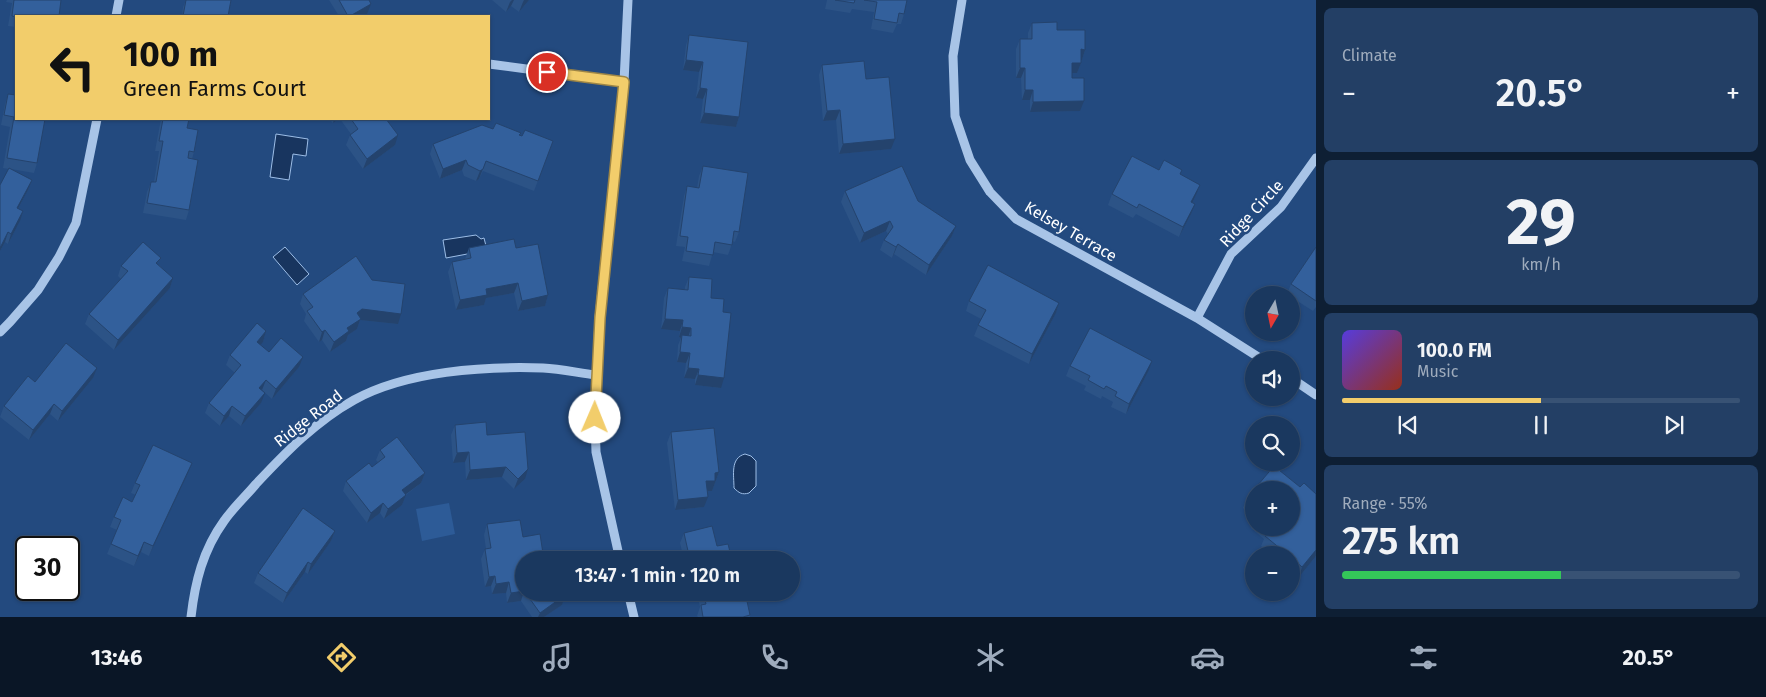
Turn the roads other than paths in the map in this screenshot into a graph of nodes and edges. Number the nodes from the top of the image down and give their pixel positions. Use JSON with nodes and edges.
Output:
{"nodes":[{"id":1,"x":119,"y":0,"type":"edge"},
{"id":2,"x":628,"y":0,"type":"edge"},
{"id":3,"x":962,"y":0,"type":"edge"},
{"id":4,"x":116,"y":15,"type":"edge"},
{"id":5,"x":490,"y":64,"type":"edge"},
{"id":6,"x":624,"y":82,"type":"junction"},
{"id":7,"x":97,"y":120,"type":"edge"},
{"id":8,"x":1316,"y":158,"type":"edge"},
{"id":9,"x":1197,"y":318,"type":"junction"},
{"id":10,"x":0,"y":332,"type":"edge"},
{"id":11,"x":1249,"y":351,"type":"edge"},
{"id":12,"x":596,"y":375,"type":"junction"},
{"id":13,"x":1300,"y":384,"type":"edge"},
{"id":14,"x":1316,"y":395,"type":"edge"},
{"id":15,"x":618,"y":551,"type":"edge"},
{"id":16,"x":630,"y":601,"type":"edge"},
{"id":17,"x":191,"y":617,"type":"edge"},
{"id":18,"x":634,"y":617,"type":"edge"}],
"edges":[{"from":1,"to":4,"type":"street"},
{"from":2,"to":6,"type":"street"},
{"from":3,"to":9,"type":"street","name":"Kelsey Terrace"},
{"from":5,"to":6,"type":"street"},
{"from":6,"to":12,"type":"street"},
{"from":7,"to":10,"type":"street"},
{"from":8,"to":9,"type":"street","name":"Ridge Circle"},
{"from":9,"to":11,"type":"street","name":"Kelsey Terrace"},
{"from":12,"to":15,"type":"street"},
{"from":12,"to":17,"type":"street","name":"Ridge Road"},
{"from":13,"to":14,"type":"street"},
{"from":16,"to":18,"type":"street"}]}
